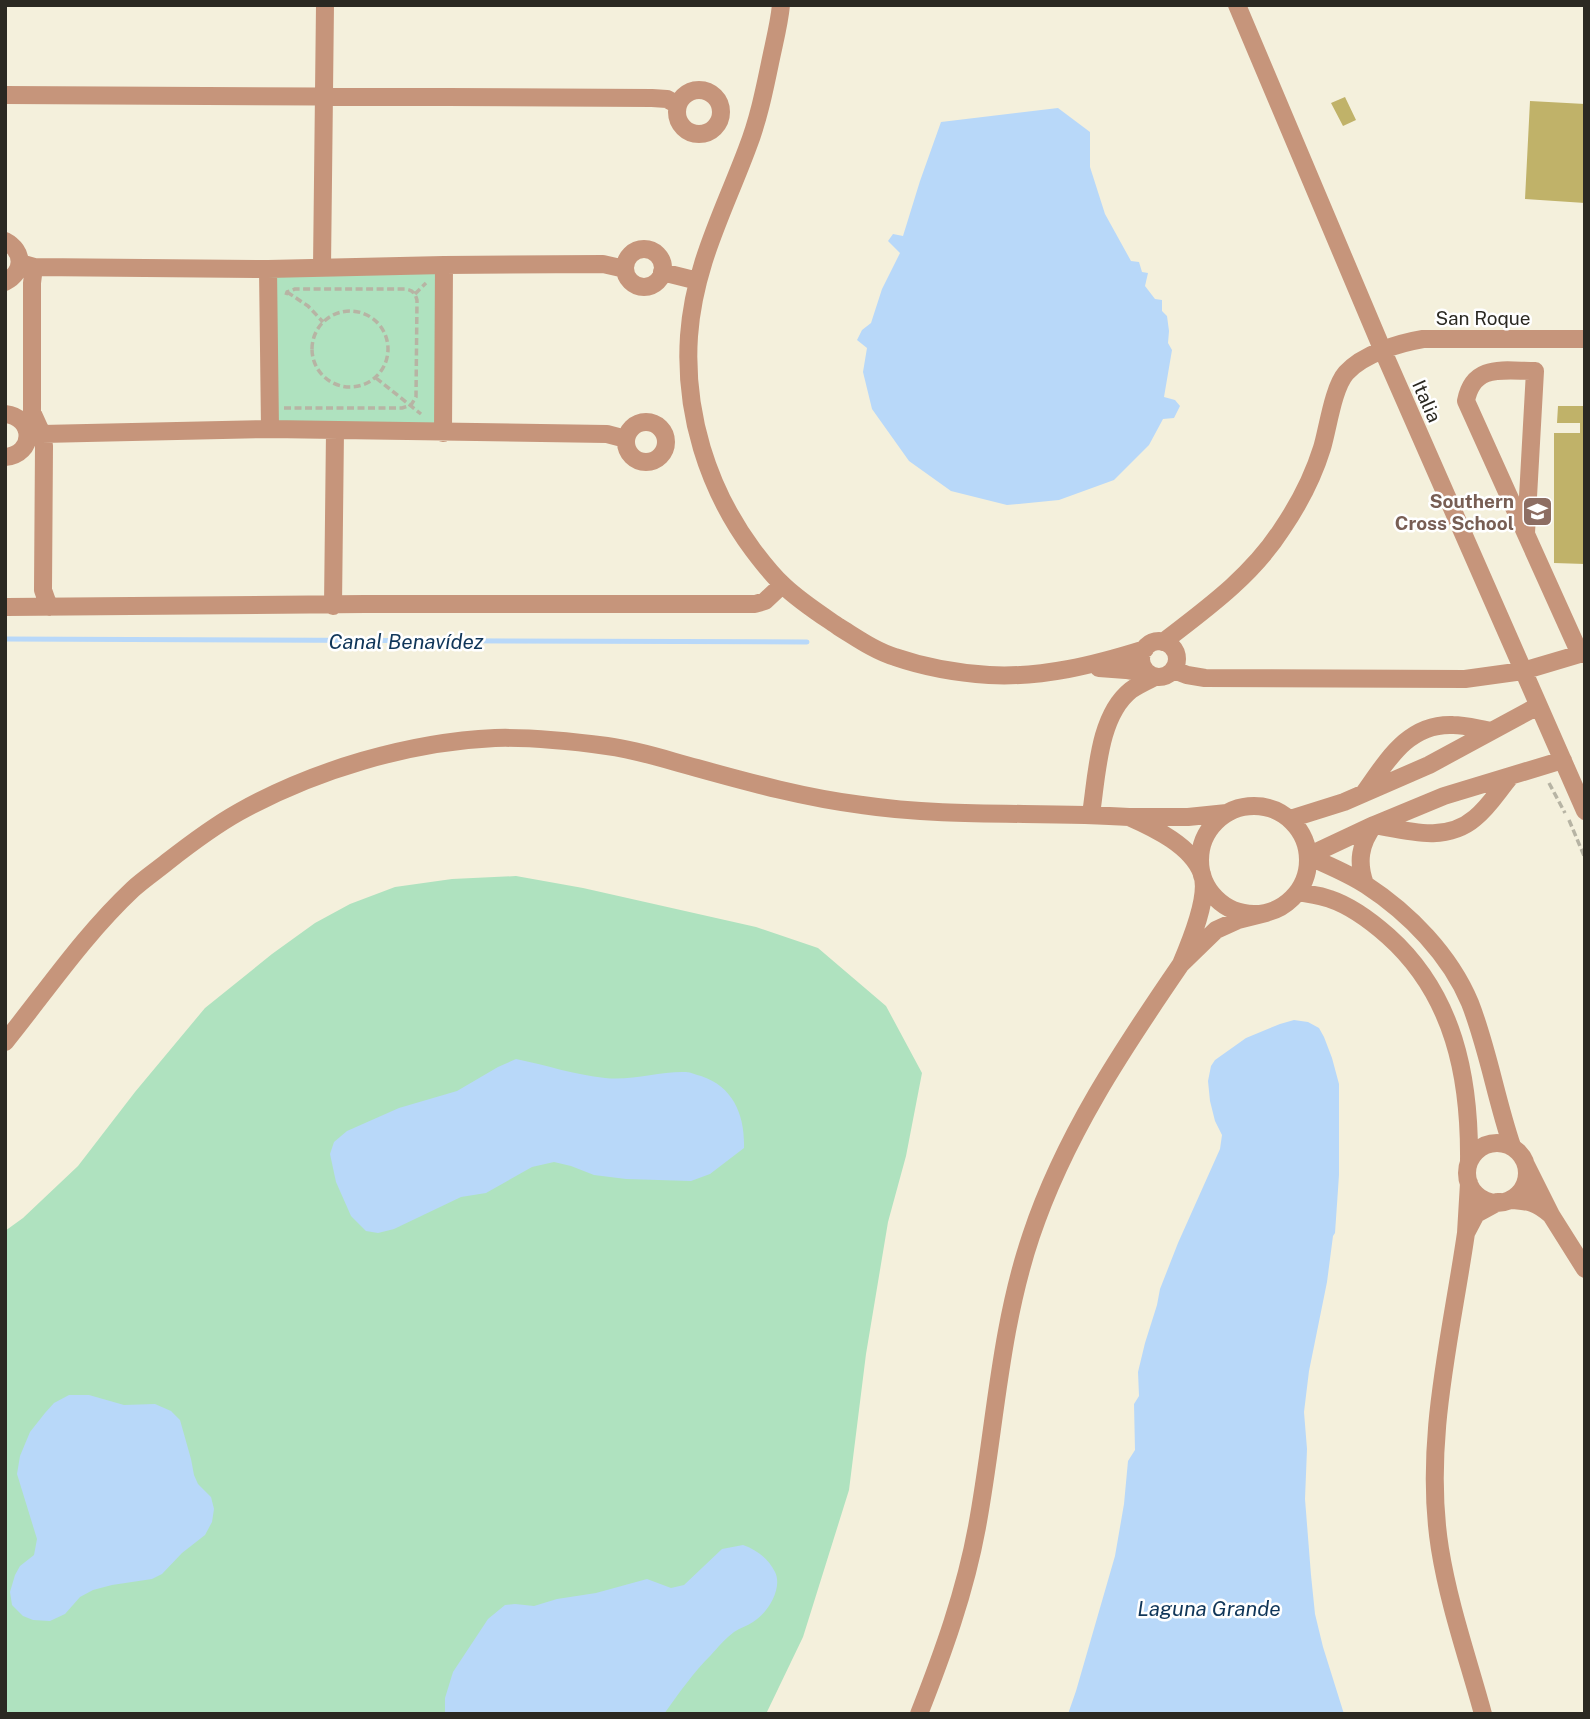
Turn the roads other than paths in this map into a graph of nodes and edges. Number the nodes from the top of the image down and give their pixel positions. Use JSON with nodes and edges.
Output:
{"nodes":[{"id":1,"x":325,"y":5,"type":"edge"},
{"id":2,"x":781,"y":5,"type":"edge"},
{"id":3,"x":1237,"y":5,"type":"edge"},
{"id":4,"x":5,"y":95,"type":"edge"},
{"id":5,"x":324,"y":95,"type":"junction"},
{"id":6,"x":678,"y":105,"type":"dead end"},
{"id":7,"x":5,"y":241,"type":"edge"},
{"id":8,"x":27,"y":265,"type":"junction"},
{"id":9,"x":444,"y":265,"type":"junction"},
{"id":10,"x":322,"y":267,"type":"junction"},
{"id":11,"x":268,"y":268,"type":"junction"},
{"id":12,"x":625,"y":269,"type":"junction"},
{"id":13,"x":662,"y":272,"type":"junction"},
{"id":14,"x":698,"y":281,"type":"junction"},
{"id":15,"x":5,"y":282,"type":"edge"},
{"id":16,"x":1520,"y":338,"type":"junction"},
{"id":17,"x":1585,"y":339,"type":"edge"},
{"id":18,"x":1383,"y":352,"type":"junction"},
{"id":19,"x":1535,"y":371,"type":"junction"},
{"id":20,"x":5,"y":414,"type":"edge"},
{"id":21,"x":270,"y":429,"type":"junction"},
{"id":22,"x":335,"y":431,"type":"junction"},
{"id":23,"x":443,"y":433,"type":"junction"},
{"id":24,"x":35,"y":435,"type":"junction"},
{"id":25,"x":626,"y":439,"type":"dead end"},
{"id":26,"x":5,"y":457,"type":"edge"},
{"id":27,"x":1525,"y":533,"type":"junction"},
{"id":28,"x":782,"y":585,"type":"junction"},
{"id":29,"x":333,"y":606,"type":"junction"},
{"id":30,"x":7,"y":607,"type":"edge"},
{"id":31,"x":49,"y":607,"type":"junction"},
{"id":32,"x":1163,"y":642,"type":"junction"},
{"id":33,"x":1144,"y":649,"type":"junction"},
{"id":34,"x":1582,"y":654,"type":"edge"},
{"id":35,"x":1081,"y":667,"type":"junction"},
{"id":36,"x":1174,"y":670,"type":"junction"},
{"id":37,"x":1523,"y":671,"type":"junction"},
{"id":38,"x":1152,"y":675,"type":"junction"},
{"id":39,"x":1538,"y":706,"type":"junction"},
{"id":40,"x":1492,"y":731,"type":"junction"},
{"id":41,"x":1563,"y":760,"type":"junction"},
{"id":42,"x":1511,"y":776,"type":"junction"},
{"id":43,"x":1363,"y":793,"type":"junction"},
{"id":44,"x":1585,"y":811,"type":"edge"},
{"id":45,"x":1227,"y":813,"type":"junction"},
{"id":46,"x":1091,"y":814,"type":"junction"},
{"id":47,"x":1129,"y":817,"type":"junction"},
{"id":48,"x":1290,"y":819,"type":"junction"},
{"id":49,"x":1374,"y":825,"type":"junction"},
{"id":50,"x":1308,"y":856,"type":"junction"},
{"id":51,"x":1202,"y":875,"type":"junction"},
{"id":52,"x":1364,"y":884,"type":"junction"},
{"id":53,"x":1298,"y":892,"type":"junction"},
{"id":54,"x":1266,"y":913,"type":"junction"},
{"id":55,"x":1181,"y":964,"type":"junction"},
{"id":56,"x":5,"y":1042,"type":"edge"},
{"id":57,"x":1512,"y":1146,"type":"junction"},
{"id":58,"x":1469,"y":1162,"type":"junction"},
{"id":59,"x":1526,"y":1165,"type":"junction"},
{"id":60,"x":1469,"y":1182,"type":"junction"},
{"id":61,"x":1504,"y":1201,"type":"junction"},
{"id":62,"x":1551,"y":1215,"type":"junction"},
{"id":63,"x":1466,"y":1233,"type":"junction"},
{"id":64,"x":1585,"y":1269,"type":"edge"},
{"id":65,"x":919,"y":1714,"type":"edge"},
{"id":66,"x":1483,"y":1714,"type":"edge"}],
"edges":[{"from":1,"to":5,"type":"street"},
{"from":2,"to":14,"type":"street"},
{"from":3,"to":18,"type":"street","name":"Italia"},
{"from":4,"to":5,"type":"street"},
{"from":5,"to":6,"type":"street"},
{"from":5,"to":10,"type":"street"},
{"from":7,"to":8,"type":"street"},
{"from":8,"to":11,"type":"street"},
{"from":8,"to":15,"type":"street"},
{"from":8,"to":24,"type":"street"},
{"from":9,"to":10,"type":"street"},
{"from":9,"to":12,"type":"street"},
{"from":9,"to":23,"type":"street"},
{"from":10,"to":11,"type":"street"},
{"from":11,"to":21,"type":"street"},
{"from":12,"to":13,"type":"street"},
{"from":12,"to":13,"type":"street"},
{"from":13,"to":14,"type":"street"},
{"from":14,"to":28,"type":"street"},
{"from":16,"to":17,"type":"street","name":"San Roque"},
{"from":16,"to":18,"type":"street","name":"San Roque"},
{"from":16,"to":19,"type":"street"},
{"from":18,"to":32,"type":"street","name":"San Roque"},
{"from":18,"to":37,"type":"street","name":"Italia"},
{"from":19,"to":27,"type":"street"},
{"from":19,"to":27,"type":"street"},
{"from":20,"to":24,"type":"street"},
{"from":21,"to":22,"type":"street"},
{"from":21,"to":24,"type":"street"},
{"from":22,"to":23,"type":"street"},
{"from":22,"to":29,"type":"street"},
{"from":23,"to":25,"type":"street"},
{"from":24,"to":26,"type":"street"},
{"from":24,"to":31,"type":"street"},
{"from":27,"to":34,"type":"street"},
{"from":28,"to":29,"type":"street"},
{"from":28,"to":35,"type":"street"},
{"from":29,"to":31,"type":"street"},
{"from":30,"to":31,"type":"street"},
{"from":32,"to":33,"type":"street"},
{"from":32,"to":36,"type":"street"},
{"from":33,"to":35,"type":"street"},
{"from":33,"to":38,"type":"street"},
{"from":34,"to":37,"type":"street"},
{"from":35,"to":38,"type":"street"},
{"from":36,"to":37,"type":"street"},
{"from":36,"to":38,"type":"street"},
{"from":37,"to":39,"type":"street","name":"Italia"},
{"from":38,"to":46,"type":"street"},
{"from":39,"to":40,"type":"street"},
{"from":39,"to":41,"type":"street","name":"Italia"},
{"from":40,"to":43,"type":"street"},
{"from":40,"to":43,"type":"street"},
{"from":41,"to":42,"type":"street"},
{"from":41,"to":44,"type":"street","name":"Italia"},
{"from":42,"to":49,"type":"street"},
{"from":42,"to":49,"type":"street"},
{"from":43,"to":48,"type":"street"},
{"from":45,"to":47,"type":"street"},
{"from":45,"to":48,"type":"street"},
{"from":45,"to":51,"type":"street"},
{"from":46,"to":47,"type":"street"},
{"from":46,"to":56,"type":"street"},
{"from":47,"to":51,"type":"street"},
{"from":48,"to":50,"type":"street"},
{"from":49,"to":50,"type":"street"},
{"from":49,"to":52,"type":"street"},
{"from":50,"to":52,"type":"street"},
{"from":50,"to":53,"type":"street"},
{"from":51,"to":54,"type":"street"},
{"from":51,"to":55,"type":"street"},
{"from":52,"to":57,"type":"street"},
{"from":53,"to":54,"type":"street"},
{"from":53,"to":58,"type":"street"},
{"from":54,"to":55,"type":"street"},
{"from":55,"to":65,"type":"street"},
{"from":57,"to":58,"type":"street"},
{"from":57,"to":59,"type":"street"},
{"from":58,"to":60,"type":"street"},
{"from":59,"to":61,"type":"street"},
{"from":59,"to":62,"type":"street"},
{"from":60,"to":61,"type":"street"},
{"from":60,"to":63,"type":"street"},
{"from":61,"to":62,"type":"street"},
{"from":61,"to":63,"type":"street"},
{"from":62,"to":64,"type":"street"},
{"from":63,"to":66,"type":"street"}]}
